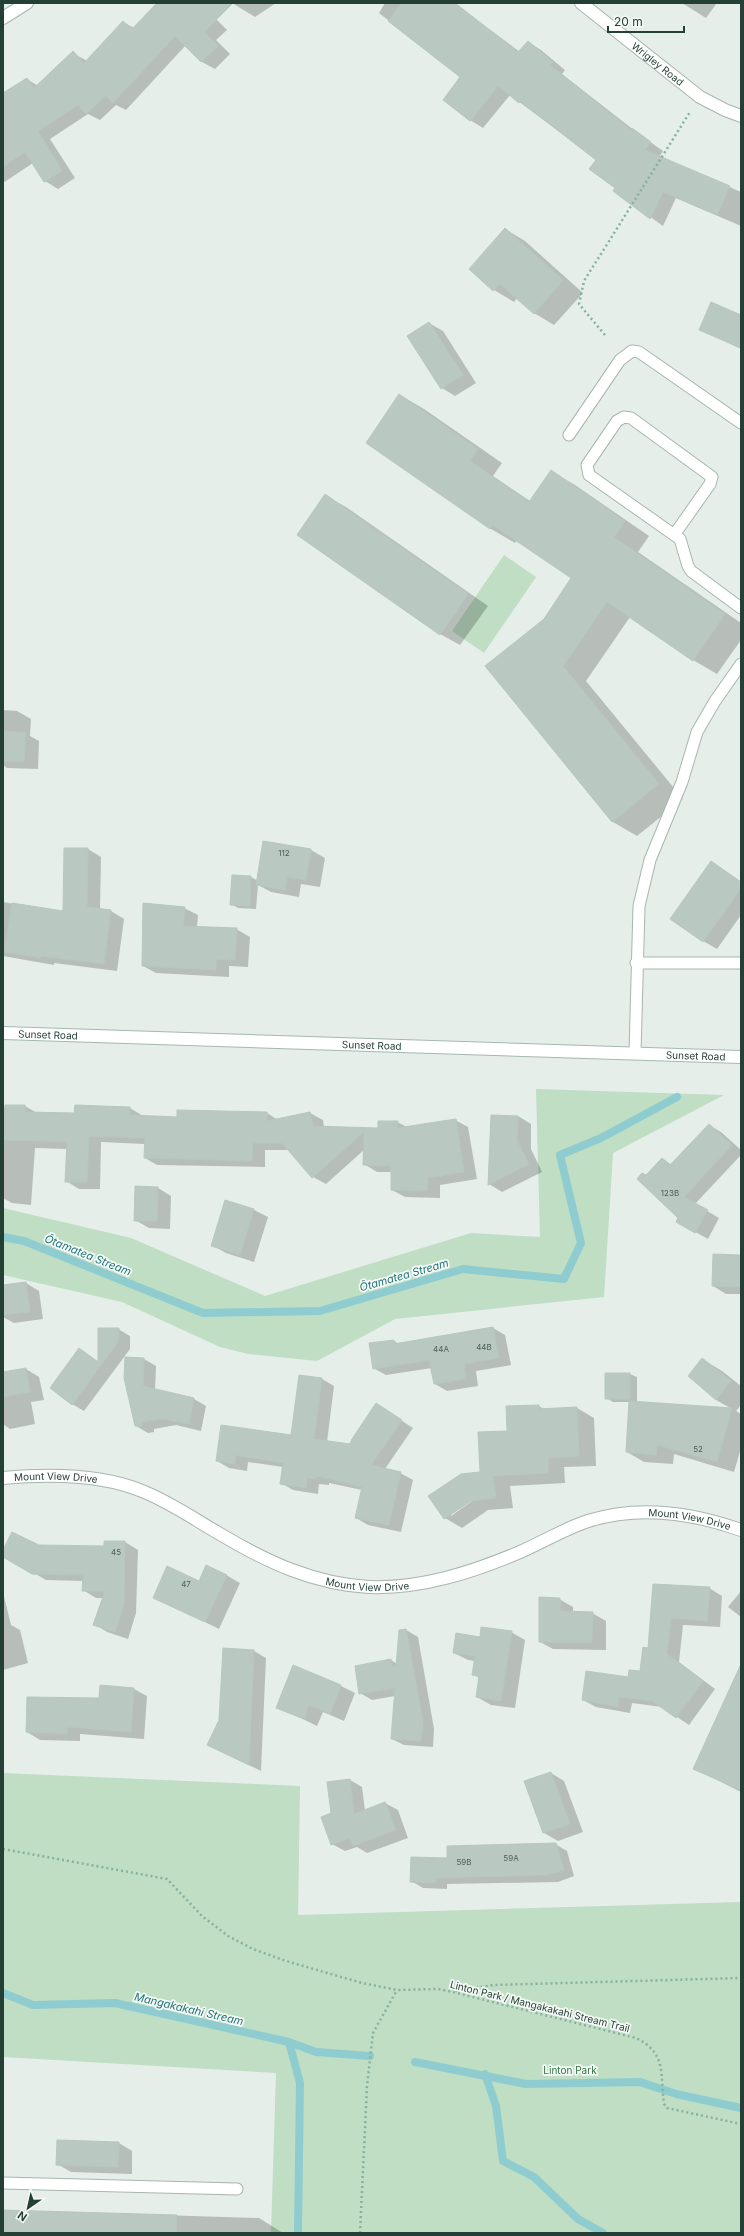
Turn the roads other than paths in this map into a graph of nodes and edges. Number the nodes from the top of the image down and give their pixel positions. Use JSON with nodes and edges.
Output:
{"nodes":[{"id":1,"x":26,"y":3,"type":"edge"},
{"id":2,"x":581,"y":3,"type":"edge"},
{"id":3,"x":3,"y":18,"type":"edge"},
{"id":4,"x":741,"y":116,"type":"edge"},
{"id":5,"x":741,"y":423,"type":"edge"},
{"id":6,"x":569,"y":435,"type":"dead end"},
{"id":7,"x":674,"y":535,"type":"junction"},
{"id":8,"x":741,"y":608,"type":"edge"},
{"id":9,"x":741,"y":664,"type":"edge"},
{"id":10,"x":636,"y":963,"type":"junction"},
{"id":11,"x":741,"y":963,"type":"edge"},
{"id":12,"x":3,"y":1033,"type":"edge"},
{"id":13,"x":634,"y":1053,"type":"junction"},
{"id":14,"x":741,"y":1057,"type":"edge"},
{"id":15,"x":3,"y":1478,"type":"edge"},
{"id":16,"x":741,"y":1530,"type":"edge"},
{"id":17,"x":3,"y":2183,"type":"edge"},
{"id":18,"x":237,"y":2189,"type":"dead end"}],
"edges":[{"from":1,"to":3,"type":"street"},
{"from":2,"to":4,"type":"street","name":"Wrigley Road"},
{"from":5,"to":6,"type":"lane"},
{"from":7,"to":7,"type":"lane"},
{"from":7,"to":8,"type":"lane"},
{"from":9,"to":10,"type":"lane"},
{"from":10,"to":11,"type":"lane"},
{"from":10,"to":13,"type":"lane"},
{"from":12,"to":13,"type":"street","name":"Sunset Road"},
{"from":13,"to":14,"type":"street","name":"Sunset Road"},
{"from":15,"to":16,"type":"street","name":"Mount View Drive"},
{"from":17,"to":18,"type":"lane"}]}
